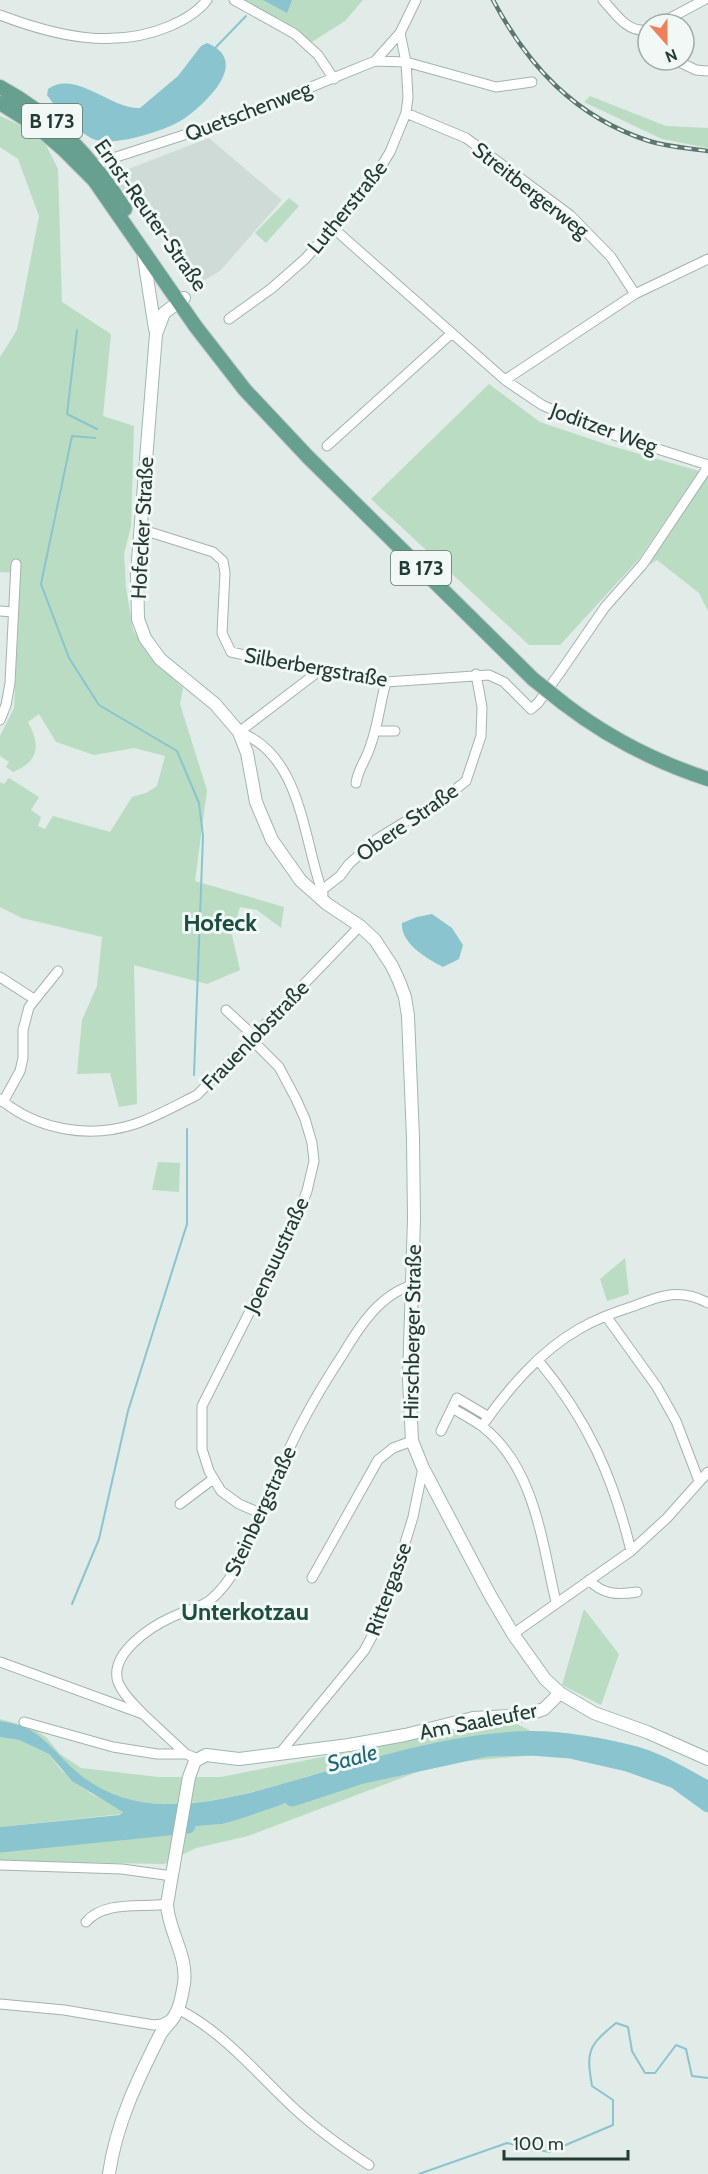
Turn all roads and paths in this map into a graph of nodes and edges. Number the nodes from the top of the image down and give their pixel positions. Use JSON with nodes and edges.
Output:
{"nodes":[{"id":1,"x":207,"y":0,"type":"edge"},
{"id":2,"x":234,"y":0,"type":"edge"},
{"id":3,"x":416,"y":0,"type":"edge"},
{"id":4,"x":603,"y":0,"type":"edge"},
{"id":5,"x":704,"y":0,"type":"edge"},
{"id":6,"x":682,"y":12,"type":"edge"},
{"id":7,"x":0,"y":15,"type":"edge"},
{"id":8,"x":636,"y":31,"type":"edge"},
{"id":9,"x":400,"y":33,"type":"junction"},
{"id":10,"x":375,"y":61,"type":"junction"},
{"id":11,"x":406,"y":62,"type":"junction"},
{"id":12,"x":334,"y":79,"type":"junction"},
{"id":13,"x":532,"y":82,"type":"dead end"},
{"id":14,"x":0,"y":87,"type":"edge"},
{"id":15,"x":0,"y":103,"type":"edge"},
{"id":16,"x":406,"y":113,"type":"junction"},
{"id":17,"x":91,"y":170,"type":"junction"},
{"id":18,"x":332,"y":227,"type":"junction"},
{"id":19,"x":143,"y":250,"type":"junction"},
{"id":20,"x":708,"y":259,"type":"edge"},
{"id":21,"x":635,"y":294,"type":"junction"},
{"id":22,"x":181,"y":300,"type":"junction"},
{"id":23,"x":229,"y":319,"type":"dead end"},
{"id":24,"x":452,"y":333,"type":"junction"},
{"id":25,"x":156,"y":334,"type":"junction"},
{"id":26,"x":505,"y":380,"type":"junction"},
{"id":27,"x":327,"y":446,"type":"dead end"},
{"id":28,"x":708,"y":466,"type":"edge"},
{"id":29,"x":140,"y":529,"type":"junction"},
{"id":30,"x":16,"y":564,"type":"dead end"},
{"id":31,"x":0,"y":611,"type":"edge"},
{"id":32,"x":13,"y":612,"type":"junction"},
{"id":33,"x":319,"y":671,"type":"junction"},
{"id":34,"x":476,"y":674,"type":"junction"},
{"id":35,"x":386,"y":682,"type":"junction"},
{"id":36,"x":0,"y":720,"type":"edge"},
{"id":37,"x":375,"y":731,"type":"junction"},
{"id":38,"x":396,"y":731,"type":"dead end"},
{"id":39,"x":239,"y":732,"type":"junction"},
{"id":40,"x":708,"y":779,"type":"edge"},
{"id":41,"x":356,"y":783,"type":"dead end"},
{"id":42,"x":322,"y":890,"type":"junction"},
{"id":43,"x":327,"y":904,"type":"junction"},
{"id":44,"x":360,"y":926,"type":"junction"},
{"id":45,"x":58,"y":971,"type":"dead end"},
{"id":46,"x":0,"y":976,"type":"edge"},
{"id":47,"x":34,"y":999,"type":"junction"},
{"id":48,"x":226,"y":1010,"type":"dead end"},
{"id":49,"x":253,"y":1037,"type":"junction"},
{"id":50,"x":2,"y":1100,"type":"edge"},
{"id":51,"x":412,"y":1285,"type":"junction"},
{"id":52,"x":708,"y":1304,"type":"edge"},
{"id":53,"x":606,"y":1316,"type":"junction"},
{"id":54,"x":538,"y":1360,"type":"junction"},
{"id":55,"x":452,"y":1408,"type":"junction"},
{"id":56,"x":489,"y":1417,"type":"junction"},
{"id":57,"x":482,"y":1426,"type":"junction"},
{"id":58,"x":441,"y":1431,"type":"dead end"},
{"id":59,"x":412,"y":1441,"type":"junction"},
{"id":60,"x":423,"y":1470,"type":"junction"},
{"id":61,"x":708,"y":1472,"type":"edge"},
{"id":62,"x":213,"y":1479,"type":"junction"},
{"id":63,"x":699,"y":1481,"type":"junction"},
{"id":64,"x":180,"y":1504,"type":"dead end"},
{"id":65,"x":260,"y":1513,"type":"junction"},
{"id":66,"x":631,"y":1551,"type":"junction"},
{"id":67,"x":312,"y":1578,"type":"dead end"},
{"id":68,"x":589,"y":1580,"type":"junction"},
{"id":69,"x":637,"y":1592,"type":"dead end"},
{"id":70,"x":556,"y":1602,"type":"junction"},
{"id":71,"x":513,"y":1634,"type":"junction"},
{"id":72,"x":0,"y":1662,"type":"edge"},
{"id":73,"x":560,"y":1693,"type":"junction"},
{"id":74,"x":143,"y":1714,"type":"junction"},
{"id":75,"x":24,"y":1722,"type":"dead end"},
{"id":76,"x":280,"y":1753,"type":"junction"},
{"id":77,"x":186,"y":1754,"type":"junction"},
{"id":78,"x":198,"y":1759,"type":"junction"},
{"id":79,"x":708,"y":1759,"type":"edge"},
{"id":80,"x":0,"y":1865,"type":"edge"},
{"id":81,"x":173,"y":1870,"type":"junction"},
{"id":82,"x":167,"y":1904,"type":"junction"},
{"id":83,"x":86,"y":1922,"type":"dead end"},
{"id":84,"x":0,"y":2004,"type":"edge"},
{"id":85,"x":176,"y":2014,"type":"junction"},
{"id":86,"x":145,"y":2023,"type":"junction"},
{"id":87,"x":158,"y":2039,"type":"junction"},
{"id":88,"x":369,"y":2165,"type":"dead end"},
{"id":89,"x":109,"y":2174,"type":"edge"}],
"edges":[{"from":1,"to":7,"type":"street"},
{"from":2,"to":12,"type":"street"},
{"from":3,"to":9,"type":"street"},
{"from":4,"to":8,"type":"street"},
{"from":5,"to":6,"type":"street"},
{"from":9,"to":10,"type":"street","name":"Quetschenweg"},
{"from":9,"to":11,"type":"street","name":"Lutherstraße"},
{"from":10,"to":11,"type":"street"},
{"from":10,"to":12,"type":"street","name":"Quetschenweg"},
{"from":11,"to":13,"type":"street"},
{"from":11,"to":16,"type":"street","name":"Lutherstraße"},
{"from":12,"to":17,"type":"street","name":"Quetschenweg"},
{"from":14,"to":17,"type":"main road","name":"Ernst-Reuter-Straße","number":"B 173"},
{"from":15,"to":17,"type":"main road","name":"Ernst-Reuter-Straße","number":"B 173"},
{"from":16,"to":18,"type":"street","name":"Lutherstraße"},
{"from":16,"to":21,"type":"street","name":"Streitbergerweg"},
{"from":17,"to":19,"type":"main road","name":"Ernst-Reuter-Straße","number":"B 173"},
{"from":17,"to":22,"type":"main road","name":"Ernst-Reuter-Straße","number":"B 173"},
{"from":18,"to":23,"type":"street","name":"Lutherstraße"},
{"from":18,"to":24,"type":"street","name":"Joditzer Weg"},
{"from":19,"to":22,"type":"main road","name":"Ernst-Reuter-Straße","number":"B 173"},
{"from":19,"to":25,"type":"main road","name":"Hofecker Straße"},
{"from":20,"to":21,"type":"street"},
{"from":21,"to":26,"type":"street"},
{"from":22,"to":25,"type":"main road","name":"Hofecker Straße"},
{"from":22,"to":40,"type":"main road","name":"Ernst-Reuter-Straße","number":"B 173","bridge":true},
{"from":24,"to":26,"type":"street","name":"Joditzer Weg"},
{"from":24,"to":27,"type":"street"},
{"from":25,"to":29,"type":"main road","name":"Hofecker Straße"},
{"from":26,"to":28,"type":"street","name":"Joditzer Weg"},
{"from":28,"to":34,"type":"street"},
{"from":29,"to":33,"type":"street","name":"Silberbergstraße"},
{"from":29,"to":39,"type":"main road","name":"Hofecker Straße"},
{"from":30,"to":32,"type":"street"},
{"from":31,"to":32,"type":"street"},
{"from":32,"to":36,"type":"street"},
{"from":33,"to":35,"type":"street","name":"Silberbergstraße"},
{"from":33,"to":39,"type":"street"},
{"from":34,"to":35,"type":"street","name":"Silberbergstraße"},
{"from":34,"to":42,"type":"street","name":"Obere Straße"},
{"from":35,"to":37,"type":"street"},
{"from":37,"to":38,"type":"street"},
{"from":37,"to":41,"type":"street"},
{"from":39,"to":42,"type":"street"},
{"from":39,"to":43,"type":"main road","name":"Hofecker Straße"},
{"from":42,"to":43,"type":"street"},
{"from":43,"to":44,"type":"main road","name":"Hofecker Straße"},
{"from":44,"to":49,"type":"street","name":"Frauenlobstraße"},
{"from":44,"to":51,"type":"main road","name":"Hirschberger Straße"},
{"from":45,"to":47,"type":"street"},
{"from":46,"to":47,"type":"street"},
{"from":47,"to":50,"type":"street"},
{"from":48,"to":49,"type":"street","name":"Joensuustraße"},
{"from":49,"to":50,"type":"street","name":"Frauenlobstraße"},
{"from":49,"to":62,"type":"street","name":"Joensuustraße"},
{"from":51,"to":59,"type":"main road","name":"Hirschberger Straße"},
{"from":51,"to":65,"type":"street","name":"Steinbergstraße"},
{"from":52,"to":53,"type":"street"},
{"from":53,"to":54,"type":"street"},
{"from":53,"to":63,"type":"street"},
{"from":54,"to":56,"type":"street"},
{"from":54,"to":66,"type":"street"},
{"from":55,"to":56,"type":"street"},
{"from":55,"to":57,"type":"street"},
{"from":55,"to":58,"type":"street"},
{"from":56,"to":57,"type":"street"},
{"from":57,"to":70,"type":"street"},
{"from":59,"to":60,"type":"main road","name":"Hirschberger Straße"},
{"from":59,"to":67,"type":"street"},
{"from":60,"to":71,"type":"main road","name":"Hirschberger Straße"},
{"from":60,"to":76,"type":"street","name":"Rittergasse"},
{"from":61,"to":63,"type":"street"},
{"from":62,"to":64,"type":"street"},
{"from":62,"to":65,"type":"street","name":"Joensuustraße"},
{"from":63,"to":66,"type":"street"},
{"from":65,"to":74,"type":"street","name":"Steinbergstraße"},
{"from":66,"to":68,"type":"street"},
{"from":68,"to":69,"type":"street"},
{"from":68,"to":70,"type":"street"},
{"from":70,"to":71,"type":"street"},
{"from":71,"to":73,"type":"main road","name":"Hirschberger Straße"},
{"from":72,"to":74,"type":"street"},
{"from":73,"to":76,"type":"main road","name":"Am Saaleufer"},
{"from":73,"to":79,"type":"main road","name":"Hirschberger Straße"},
{"from":74,"to":77,"type":"street","name":"Steinbergstraße"},
{"from":75,"to":77,"type":"street"},
{"from":76,"to":78,"type":"main road","name":"Am Saaleufer"},
{"from":77,"to":78,"type":"street"},
{"from":78,"to":81,"type":"main road"},
{"from":80,"to":81,"type":"street"},
{"from":81,"to":82,"type":"main road"},
{"from":82,"to":83,"type":"street"},
{"from":82,"to":85,"type":"main road"},
{"from":84,"to":86,"type":"street"},
{"from":85,"to":86,"type":"street"},
{"from":85,"to":87,"type":"main road"},
{"from":85,"to":88,"type":"street"},
{"from":86,"to":87,"type":"street"},
{"from":87,"to":89,"type":"main road"}]}
